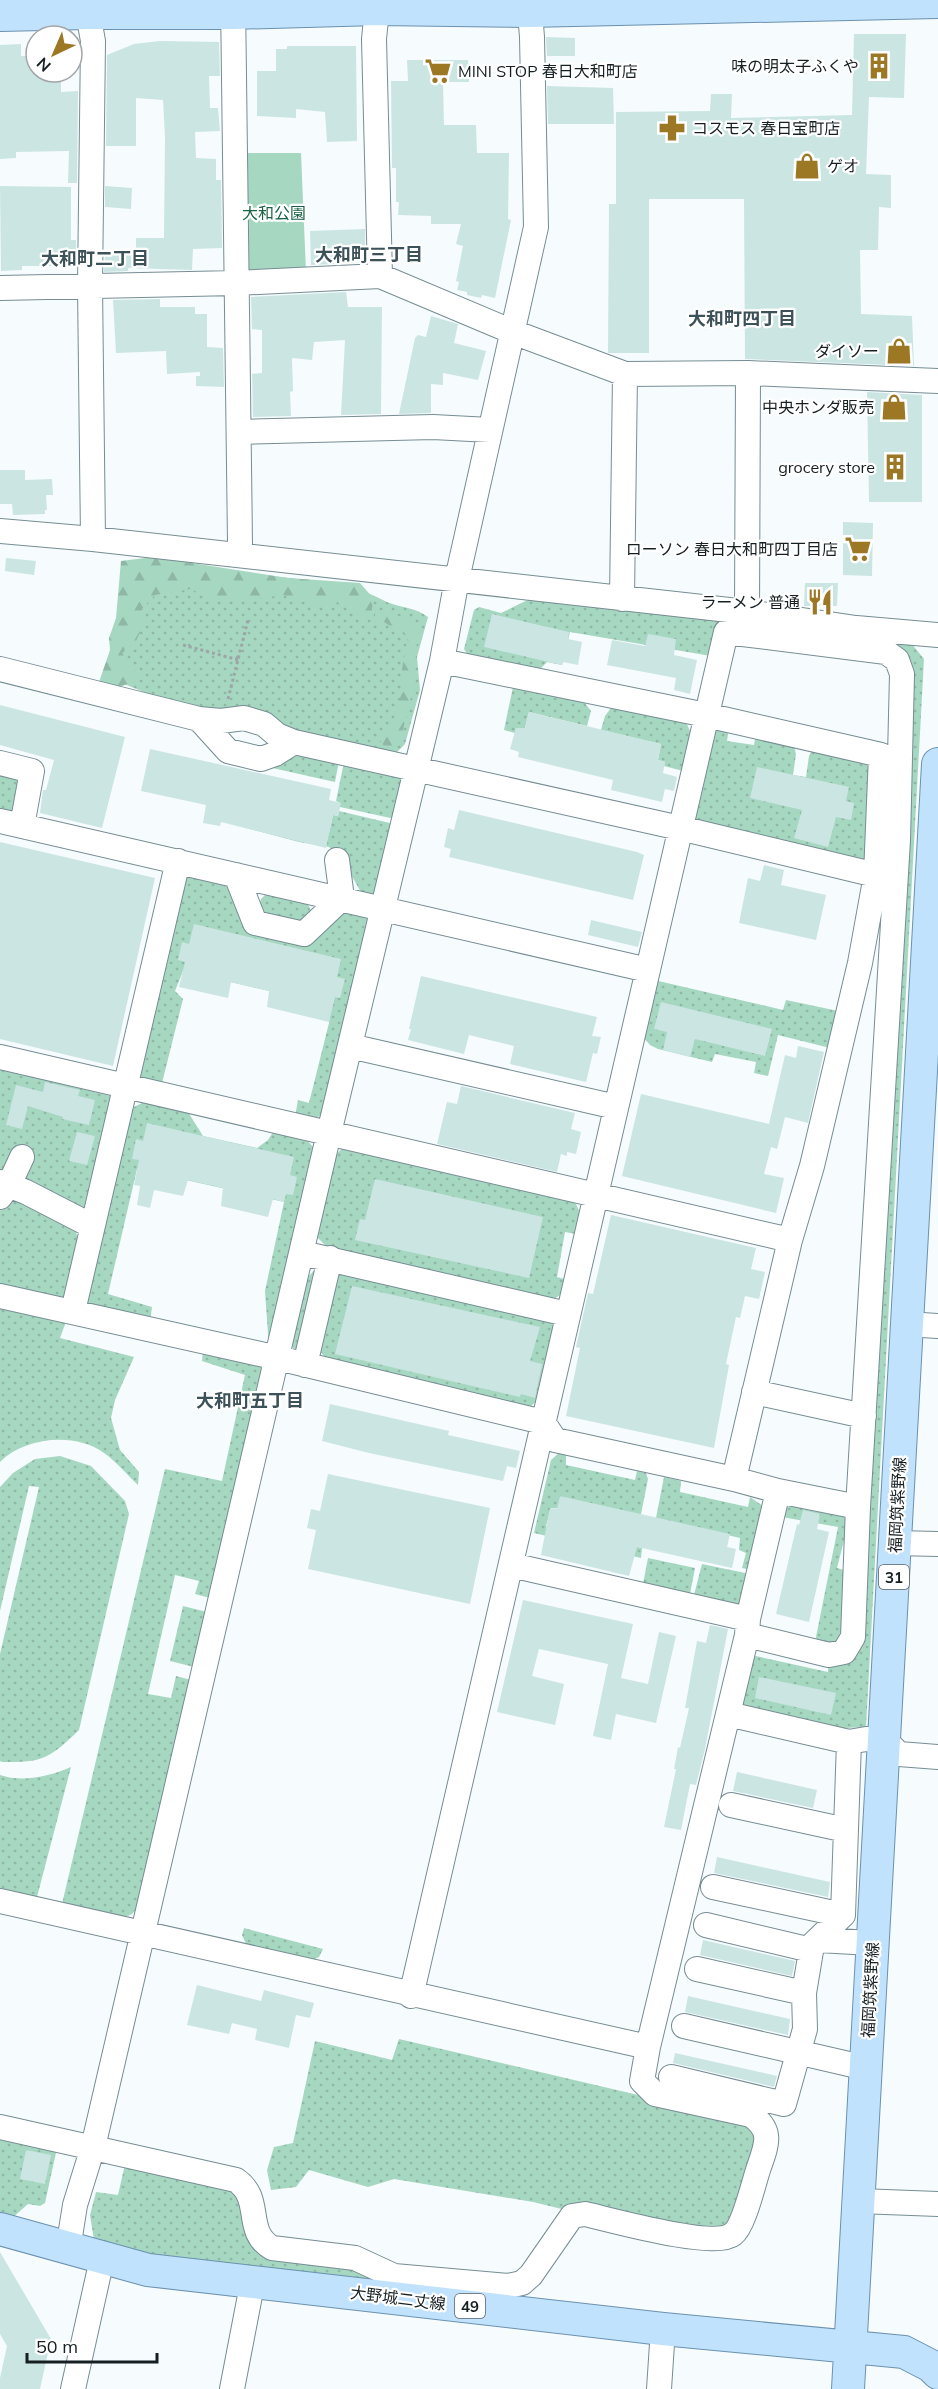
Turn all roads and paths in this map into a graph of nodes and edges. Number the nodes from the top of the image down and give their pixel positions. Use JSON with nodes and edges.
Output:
{"nodes":[{"id":1,"x":938,"y":2,"type":"edge"},
{"id":2,"x":529,"y":5,"type":"edge"},
{"id":3,"x":233,"y":7,"type":"edge"},
{"id":4,"x":377,"y":9,"type":"junction"},
{"id":5,"x":88,"y":13,"type":"junction"},
{"id":6,"x":0,"y":15,"type":"edge"},
{"id":7,"x":380,"y":276,"type":"junction"},
{"id":8,"x":236,"y":283,"type":"junction"},
{"id":9,"x":90,"y":286,"type":"junction"},
{"id":10,"x":0,"y":288,"type":"edge"},
{"id":11,"x":513,"y":332,"type":"junction"},
{"id":12,"x":748,"y":373,"type":"junction"},
{"id":13,"x":625,"y":374,"type":"junction"},
{"id":14,"x":938,"y":381,"type":"edge"},
{"id":15,"x":490,"y":430,"type":"junction"},
{"id":16,"x":239,"y":432,"type":"junction"},
{"id":17,"x":0,"y":531,"type":"edge"},
{"id":18,"x":93,"y":539,"type":"junction"},
{"id":19,"x":238,"y":555,"type":"junction"},
{"id":20,"x":457,"y":579,"type":"junction"},
{"id":21,"x":622,"y":599,"type":"junction"},
{"id":22,"x":747,"y":612,"type":"junction"},
{"id":23,"x":248,"y":620,"type":"dead end"},
{"id":24,"x":938,"y":635,"type":"edge"},
{"id":25,"x":183,"y":645,"type":"dead end"},
{"id":26,"x":239,"y":660,"type":"junction"},
{"id":27,"x":442,"y":661,"type":"junction"},
{"id":28,"x":0,"y":669,"type":"edge"},
{"id":29,"x":706,"y":715,"type":"junction"},
{"id":30,"x":210,"y":720,"type":"junction"},
{"id":31,"x":294,"y":742,"type":"junction"},
{"id":32,"x":0,"y":763,"type":"edge"},
{"id":33,"x":938,"y":764,"type":"edge"},
{"id":34,"x":416,"y":770,"type":"junction"},
{"id":35,"x":11,"y":823,"type":"edge"},
{"id":36,"x":680,"y":828,"type":"junction"},
{"id":37,"x":337,"y":860,"type":"dead end"},
{"id":38,"x":178,"y":861,"type":"junction"},
{"id":39,"x":236,"y":874,"type":"junction"},
{"id":40,"x":876,"y":876,"type":"junction"},
{"id":41,"x":342,"y":898,"type":"junction"},
{"id":42,"x":383,"y":910,"type":"junction"},
{"id":43,"x":648,"y":970,"type":"junction"},
{"id":44,"x":930,"y":1036,"type":"edge"},
{"id":45,"x":350,"y":1046,"type":"junction"},
{"id":46,"x":0,"y":1057,"type":"edge"},
{"id":47,"x":125,"y":1087,"type":"junction"},
{"id":48,"x":616,"y":1107,"type":"junction"},
{"id":49,"x":329,"y":1133,"type":"junction"},
{"id":50,"x":22,"y":1157,"type":"dead end"},
{"id":51,"x":3,"y":1188,"type":"edge"},
{"id":52,"x":594,"y":1196,"type":"junction"},
{"id":53,"x":92,"y":1226,"type":"junction"},
{"id":54,"x":789,"y":1240,"type":"junction"},
{"id":55,"x":302,"y":1253,"type":"junction"},
{"id":56,"x":330,"y":1258,"type":"junction"},
{"id":57,"x":0,"y":1296,"type":"edge"},
{"id":58,"x":73,"y":1311,"type":"junction"},
{"id":59,"x":567,"y":1314,"type":"junction"},
{"id":60,"x":906,"y":1324,"type":"junction"},
{"id":61,"x":938,"y":1326,"type":"edge"},
{"id":62,"x":278,"y":1358,"type":"junction"},
{"id":63,"x":305,"y":1365,"type":"junction"},
{"id":64,"x":754,"y":1392,"type":"junction"},
{"id":65,"x":864,"y":1416,"type":"junction"},
{"id":66,"x":543,"y":1422,"type":"junction"},
{"id":67,"x":734,"y":1479,"type":"junction"},
{"id":68,"x":778,"y":1491,"type":"junction"},
{"id":69,"x":858,"y":1507,"type":"junction"},
{"id":70,"x":895,"y":1543,"type":"junction"},
{"id":71,"x":938,"y":1545,"type":"edge"},
{"id":72,"x":511,"y":1565,"type":"junction"},
{"id":73,"x":747,"y":1627,"type":"junction"},
{"id":74,"x":728,"y":1714,"type":"junction"},
{"id":75,"x":885,"y":1740,"type":"junction"},
{"id":76,"x":849,"y":1742,"type":"junction"},
{"id":77,"x":938,"y":1757,"type":"edge"},
{"id":78,"x":731,"y":1805,"type":"dead end"},
{"id":79,"x":846,"y":1830,"type":"junction"},
{"id":80,"x":713,"y":1887,"type":"dead end"},
{"id":81,"x":0,"y":1901,"type":"edge"},
{"id":82,"x":843,"y":1915,"type":"junction"},
{"id":83,"x":706,"y":1925,"type":"dead end"},
{"id":84,"x":143,"y":1932,"type":"junction"},
{"id":85,"x":872,"y":1943,"type":"junction"},
{"id":86,"x":814,"y":1945,"type":"junction"},
{"id":87,"x":697,"y":1969,"type":"dead end"},
{"id":88,"x":804,"y":1993,"type":"junction"},
{"id":89,"x":411,"y":1995,"type":"junction"},
{"id":90,"x":684,"y":2026,"type":"dead end"},
{"id":91,"x":648,"y":2047,"type":"junction"},
{"id":92,"x":799,"y":2052,"type":"junction"},
{"id":93,"x":866,"y":2068,"type":"junction"},
{"id":94,"x":671,"y":2077,"type":"dead end"},
{"id":95,"x":0,"y":2127,"type":"edge"},
{"id":96,"x":93,"y":2147,"type":"junction"},
{"id":97,"x":859,"y":2201,"type":"junction"},
{"id":98,"x":938,"y":2204,"type":"edge"},
{"id":99,"x":0,"y":2229,"type":"edge"},
{"id":100,"x":68,"y":2248,"type":"junction"},
{"id":101,"x":102,"y":2259,"type":"junction"},
{"id":102,"x":253,"y":2280,"type":"junction"},
{"id":103,"x":663,"y":2329,"type":"junction"},
{"id":104,"x":850,"y":2348,"type":"junction"},
{"id":105,"x":938,"y":2373,"type":"edge"},
{"id":106,"x":73,"y":2389,"type":"edge"},
{"id":107,"x":232,"y":2389,"type":"edge"},
{"id":108,"x":659,"y":2389,"type":"edge"},
{"id":109,"x":848,"y":2389,"type":"edge"}],
"edges":[{"from":1,"to":2,"type":"main road"},
{"from":2,"to":4,"type":"main road"},
{"from":2,"to":11,"type":"street"},
{"from":3,"to":4,"type":"main road"},
{"from":3,"to":5,"type":"main road"},
{"from":3,"to":8,"type":"street"},
{"from":4,"to":7,"type":"street"},
{"from":5,"to":6,"type":"main road"},
{"from":5,"to":9,"type":"street"},
{"from":7,"to":8,"type":"street"},
{"from":7,"to":11,"type":"street"},
{"from":8,"to":9,"type":"street"},
{"from":8,"to":16,"type":"street"},
{"from":9,"to":10,"type":"street"},
{"from":9,"to":18,"type":"street"},
{"from":11,"to":13,"type":"street"},
{"from":11,"to":15,"type":"street"},
{"from":12,"to":13,"type":"street"},
{"from":12,"to":14,"type":"street"},
{"from":12,"to":22,"type":"street"},
{"from":13,"to":21,"type":"street"},
{"from":15,"to":16,"type":"street"},
{"from":15,"to":20,"type":"street"},
{"from":16,"to":19,"type":"street"},
{"from":17,"to":18,"type":"street"},
{"from":18,"to":19,"type":"street"},
{"from":19,"to":20,"type":"street"},
{"from":20,"to":21,"type":"street"},
{"from":20,"to":27,"type":"street"},
{"from":21,"to":22,"type":"street"},
{"from":22,"to":24,"type":"street"},
{"from":23,"to":26,"type":"path"},
{"from":25,"to":26,"type":"path"},
{"from":26,"to":30,"type":"path"},
{"from":27,"to":29,"type":"street"},
{"from":27,"to":34,"type":"street"},
{"from":28,"to":30,"type":"street"},
{"from":29,"to":36,"type":"street"},
{"from":29,"to":40,"type":"street"},
{"from":29,"to":65,"type":"street"},
{"from":30,"to":31,"type":"street"},
{"from":30,"to":31,"type":"street"},
{"from":31,"to":34,"type":"street"},
{"from":32,"to":35,"type":"street"},
{"from":33,"to":44,"type":"main road","name":"福岡筑紫野線","number":"31"},
{"from":34,"to":36,"type":"street"},
{"from":34,"to":42,"type":"street"},
{"from":35,"to":38,"type":"street"},
{"from":36,"to":40,"type":"street"},
{"from":36,"to":43,"type":"street"},
{"from":37,"to":41,"type":"street"},
{"from":38,"to":39,"type":"street"},
{"from":38,"to":47,"type":"street"},
{"from":39,"to":41,"type":"street"},
{"from":39,"to":41,"type":"street"},
{"from":40,"to":54,"type":"street"},
{"from":41,"to":42,"type":"street"},
{"from":42,"to":43,"type":"street"},
{"from":42,"to":45,"type":"street"},
{"from":43,"to":48,"type":"street"},
{"from":44,"to":60,"type":"main road","name":"福岡筑紫野線","number":"31"},
{"from":45,"to":48,"type":"street"},
{"from":45,"to":49,"type":"street"},
{"from":46,"to":47,"type":"street"},
{"from":47,"to":49,"type":"street"},
{"from":47,"to":53,"type":"street"},
{"from":48,"to":52,"type":"street"},
{"from":49,"to":52,"type":"street"},
{"from":49,"to":55,"type":"street"},
{"from":50,"to":51,"type":"street"},
{"from":51,"to":53,"type":"street"},
{"from":52,"to":54,"type":"street"},
{"from":52,"to":59,"type":"street"},
{"from":53,"to":58,"type":"street"},
{"from":54,"to":64,"type":"street"},
{"from":55,"to":56,"type":"street"},
{"from":55,"to":62,"type":"street"},
{"from":56,"to":59,"type":"street"},
{"from":56,"to":63,"type":"street"},
{"from":57,"to":58,"type":"street"},
{"from":58,"to":62,"type":"street"},
{"from":59,"to":66,"type":"street"},
{"from":60,"to":61,"type":"street"},
{"from":60,"to":70,"type":"main road","name":"福岡筑紫野線","number":"31"},
{"from":62,"to":63,"type":"street"},
{"from":62,"to":84,"type":"street"},
{"from":63,"to":66,"type":"street"},
{"from":64,"to":65,"type":"street"},
{"from":64,"to":67,"type":"street"},
{"from":65,"to":69,"type":"street"},
{"from":66,"to":67,"type":"street"},
{"from":66,"to":72,"type":"street"},
{"from":67,"to":68,"type":"street"},
{"from":68,"to":69,"type":"street"},
{"from":68,"to":73,"type":"street"},
{"from":69,"to":73,"type":"street"},
{"from":70,"to":71,"type":"street"},
{"from":70,"to":75,"type":"main road","name":"福岡筑紫野線","number":"31"},
{"from":72,"to":73,"type":"street"},
{"from":72,"to":89,"type":"street"},
{"from":73,"to":74,"type":"street"},
{"from":74,"to":76,"type":"street"},
{"from":74,"to":91,"type":"street"},
{"from":75,"to":76,"type":"street"},
{"from":75,"to":77,"type":"street"},
{"from":75,"to":85,"type":"main road","name":"福岡筑紫野線","number":"31"},
{"from":76,"to":79,"type":"street"},
{"from":78,"to":79,"type":"street"},
{"from":79,"to":82,"type":"street"},
{"from":80,"to":82,"type":"street"},
{"from":81,"to":84,"type":"street"},
{"from":82,"to":86,"type":"street"},
{"from":83,"to":86,"type":"street"},
{"from":84,"to":89,"type":"street"},
{"from":84,"to":96,"type":"street"},
{"from":85,"to":86,"type":"street"},
{"from":85,"to":93,"type":"main road","name":"福岡筑紫野線","number":"31"},
{"from":86,"to":88,"type":"street"},
{"from":87,"to":88,"type":"street"},
{"from":88,"to":92,"type":"street"},
{"from":89,"to":91,"type":"street"},
{"from":90,"to":92,"type":"street"},
{"from":91,"to":96,"type":"street"},
{"from":92,"to":93,"type":"street"},
{"from":92,"to":94,"type":"street"},
{"from":93,"to":97,"type":"main road","name":"福岡筑紫野線","number":"31"},
{"from":95,"to":96,"type":"street"},
{"from":96,"to":100,"type":"street"},
{"from":97,"to":98,"type":"street"},
{"from":97,"to":104,"type":"main road","name":"福岡筑紫野線","number":"31"},
{"from":99,"to":100,"type":"main road","name":"大野城二丈線","number":"49"},
{"from":100,"to":101,"type":"main road","name":"大野城二丈線","number":"49"},
{"from":101,"to":102,"type":"main road","name":"大野城二丈線","number":"49"},
{"from":101,"to":106,"type":"street"},
{"from":102,"to":103,"type":"main road","name":"大野城二丈線","number":"49"},
{"from":102,"to":107,"type":"street"},
{"from":103,"to":104,"type":"main road","name":"大野城二丈線","number":"49"},
{"from":103,"to":108,"type":"street"},
{"from":104,"to":105,"type":"main road","name":"大野城二丈線","number":"49"},
{"from":104,"to":109,"type":"main road","name":"福岡筑紫野線","number":"31"}]}
